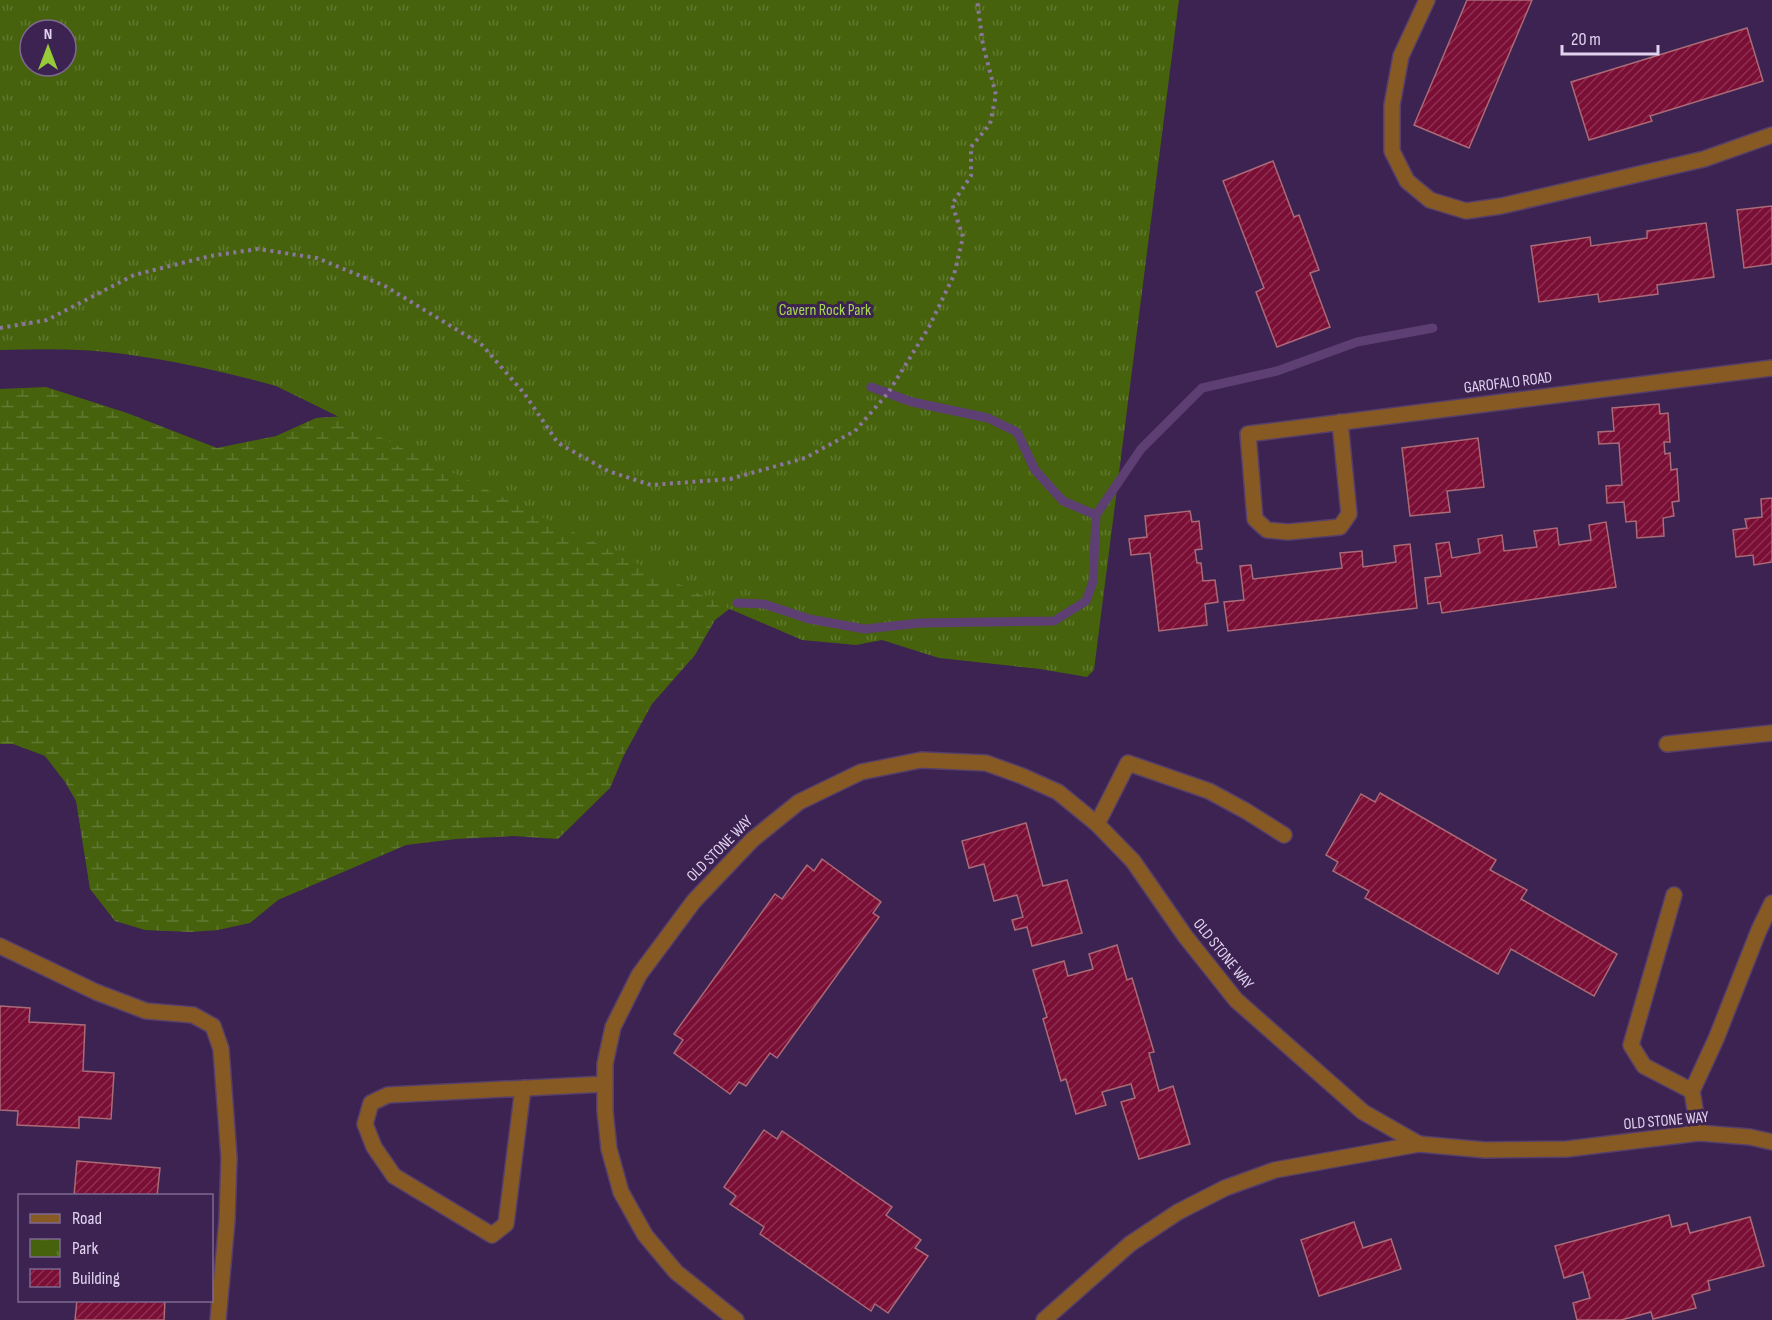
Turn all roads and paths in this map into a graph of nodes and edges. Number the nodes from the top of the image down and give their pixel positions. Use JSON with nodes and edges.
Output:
{"nodes":[{"id":1,"x":976,"y":0,"type":"edge"},
{"id":2,"x":1427,"y":0,"type":"edge"},
{"id":3,"x":1772,"y":135,"type":"edge"},
{"id":4,"x":0,"y":328,"type":"edge"},
{"id":5,"x":1772,"y":369,"type":"edge"},
{"id":6,"x":1340,"y":422,"type":"junction"},
{"id":7,"x":1772,"y":733,"type":"edge"},
{"id":8,"x":1667,"y":744,"type":"dead end"},
{"id":9,"x":1097,"y":824,"type":"junction"},
{"id":10,"x":1284,"y":835,"type":"dead end"},
{"id":11,"x":1674,"y":895,"type":"dead end"},
{"id":12,"x":1772,"y":903,"type":"edge"},
{"id":13,"x":0,"y":945,"type":"edge"},
{"id":14,"x":605,"y":1084,"type":"junction"},
{"id":15,"x":523,"y":1088,"type":"junction"},
{"id":16,"x":1692,"y":1091,"type":"junction"},
{"id":17,"x":1699,"y":1133,"type":"junction"},
{"id":18,"x":1772,"y":1142,"type":"edge"},
{"id":19,"x":1419,"y":1144,"type":"junction"},
{"id":20,"x":218,"y":1320,"type":"edge"},
{"id":21,"x":736,"y":1320,"type":"edge"},
{"id":22,"x":1044,"y":1320,"type":"edge"}],
"edges":[{"from":1,"to":4,"type":"path"},
{"from":2,"to":3,"type":"street"},
{"from":5,"to":6,"type":"street","name":"GAROFALO ROAD"},
{"from":6,"to":6,"type":"street","name":"GAROFALO ROAD"},
{"from":7,"to":8,"type":"street"},
{"from":9,"to":10,"type":"street"},
{"from":9,"to":14,"type":"street","name":"OLD STONE WAY"},
{"from":9,"to":19,"type":"street","name":"OLD STONE WAY"},
{"from":11,"to":16,"type":"street"},
{"from":12,"to":16,"type":"street"},
{"from":13,"to":20,"type":"street"},
{"from":14,"to":15,"type":"street"},
{"from":14,"to":21,"type":"street","name":"OLD STONE WAY"},
{"from":15,"to":15,"type":"street"},
{"from":16,"to":17,"type":"street"},
{"from":17,"to":18,"type":"street","name":"OLD STONE WAY"},
{"from":17,"to":19,"type":"street","name":"OLD STONE WAY"},
{"from":19,"to":22,"type":"street","name":"OLD STONE WAY"}]}
